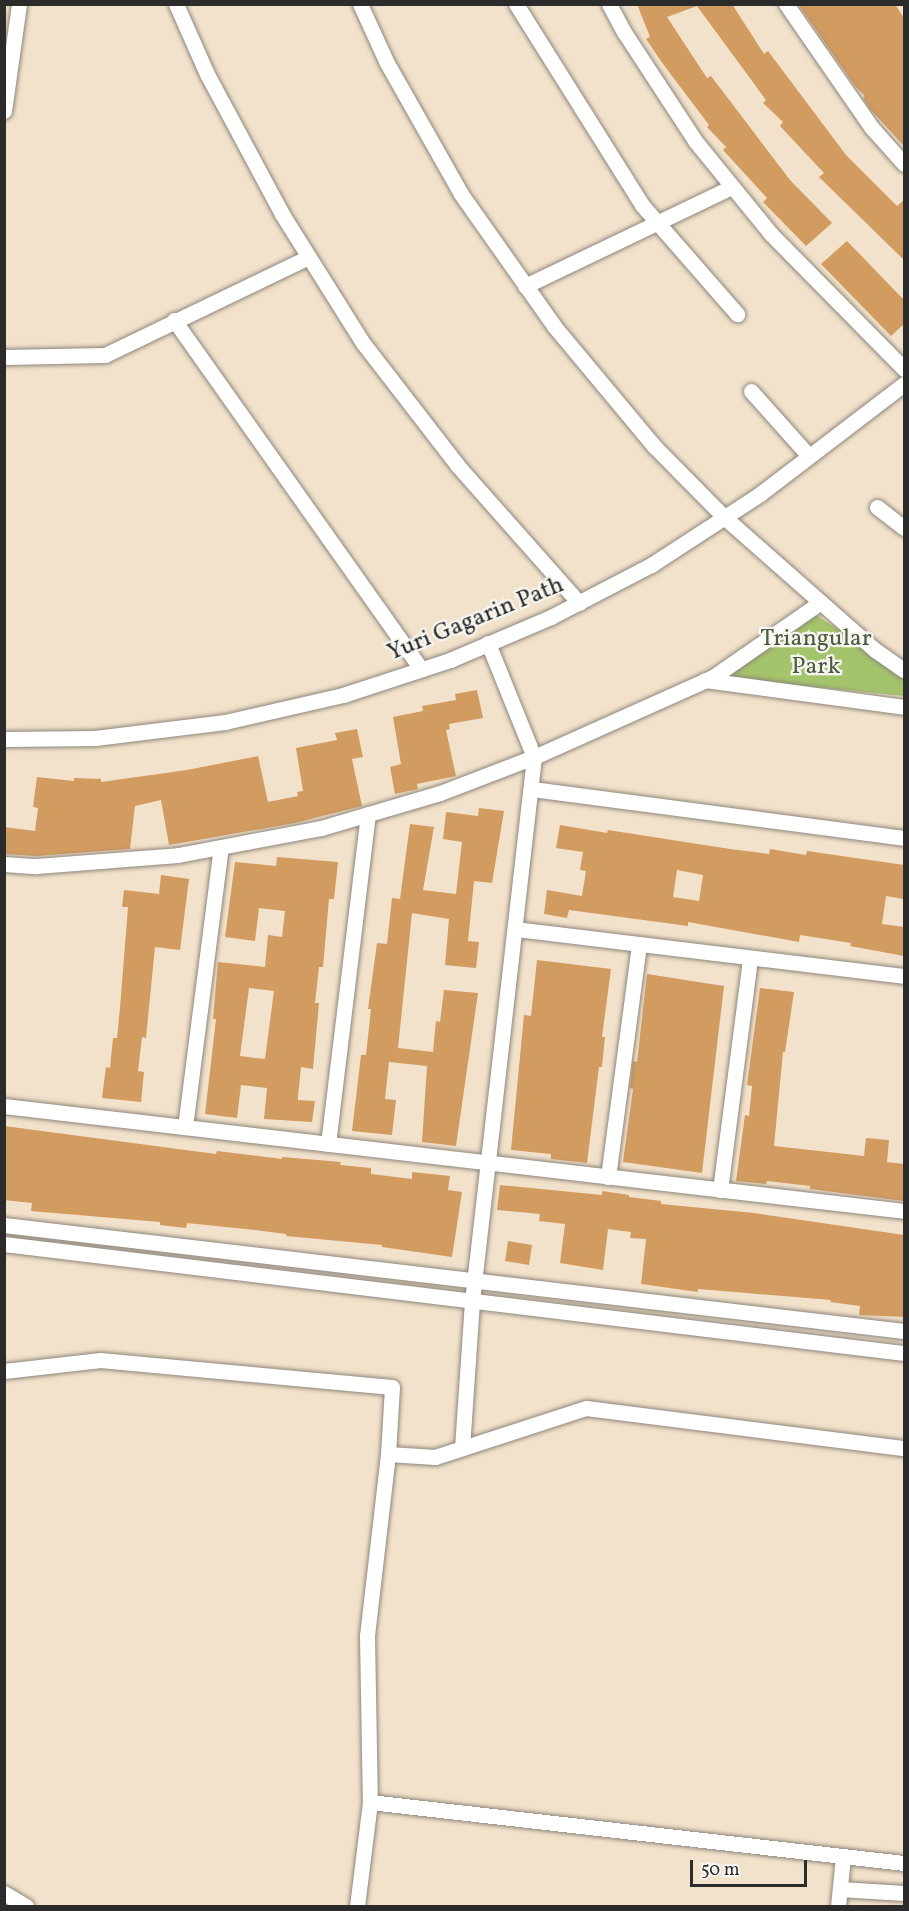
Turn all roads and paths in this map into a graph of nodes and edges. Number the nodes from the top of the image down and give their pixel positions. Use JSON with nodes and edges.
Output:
{"nodes":[{"id":1,"x":19,"y":4,"type":"edge"},
{"id":2,"x":176,"y":4,"type":"edge"},
{"id":3,"x":360,"y":4,"type":"edge"},
{"id":4,"x":516,"y":4,"type":"edge"},
{"id":5,"x":609,"y":4,"type":"edge"},
{"id":6,"x":786,"y":4,"type":"edge"},
{"id":7,"x":5,"y":108,"type":"edge"},
{"id":8,"x":904,"y":164,"type":"edge"},
{"id":9,"x":732,"y":187,"type":"junction"},
{"id":10,"x":658,"y":223,"type":"junction"},
{"id":11,"x":309,"y":257,"type":"junction"},
{"id":12,"x":525,"y":286,"type":"junction"},
{"id":13,"x":736,"y":314,"type":"dead end"},
{"id":14,"x":174,"y":320,"type":"junction"},
{"id":15,"x":4,"y":357,"type":"edge"},
{"id":16,"x":904,"y":369,"type":"edge"},
{"id":17,"x":904,"y":384,"type":"edge"},
{"id":18,"x":751,"y":391,"type":"dead end"},
{"id":19,"x":809,"y":456,"type":"junction"},
{"id":20,"x":878,"y":507,"type":"dead end"},
{"id":21,"x":724,"y":517,"type":"junction"},
{"id":22,"x":904,"y":528,"type":"edge"},
{"id":23,"x":820,"y":602,"type":"junction"},
{"id":24,"x":579,"y":603,"type":"junction"},
{"id":25,"x":488,"y":644,"type":"junction"},
{"id":26,"x":421,"y":669,"type":"junction"},
{"id":27,"x":904,"y":670,"type":"edge"},
{"id":28,"x":705,"y":680,"type":"junction"},
{"id":29,"x":904,"y":707,"type":"edge"},
{"id":30,"x":4,"y":739,"type":"edge"},
{"id":31,"x":534,"y":757,"type":"junction"},
{"id":32,"x":532,"y":789,"type":"junction"},
{"id":33,"x":368,"y":814,"type":"junction"},
{"id":34,"x":904,"y":837,"type":"edge"},
{"id":35,"x":221,"y":847,"type":"junction"},
{"id":36,"x":4,"y":864,"type":"edge"},
{"id":37,"x":516,"y":929,"type":"junction"},
{"id":38,"x":639,"y":944,"type":"junction"},
{"id":39,"x":750,"y":958,"type":"junction"},
{"id":40,"x":904,"y":976,"type":"edge"},
{"id":41,"x":4,"y":1106,"type":"edge"},
{"id":42,"x":185,"y":1127,"type":"junction"},
{"id":43,"x":328,"y":1144,"type":"junction"},
{"id":44,"x":489,"y":1162,"type":"junction"},
{"id":45,"x":608,"y":1177,"type":"junction"},
{"id":46,"x":720,"y":1190,"type":"junction"},
{"id":47,"x":904,"y":1212,"type":"edge"},
{"id":48,"x":4,"y":1225,"type":"edge"},
{"id":49,"x":4,"y":1244,"type":"edge"},
{"id":50,"x":474,"y":1280,"type":"junction"},
{"id":51,"x":472,"y":1301,"type":"junction"},
{"id":52,"x":904,"y":1331,"type":"edge"},
{"id":53,"x":904,"y":1353,"type":"edge"},
{"id":54,"x":4,"y":1371,"type":"edge"},
{"id":55,"x":462,"y":1448,"type":"junction"},
{"id":56,"x":904,"y":1448,"type":"edge"},
{"id":57,"x":388,"y":1454,"type":"junction"},
{"id":58,"x":370,"y":1802,"type":"junction"},
{"id":59,"x":843,"y":1857,"type":"junction"},
{"id":60,"x":904,"y":1863,"type":"edge"},
{"id":61,"x":840,"y":1888,"type":"junction"},
{"id":62,"x":4,"y":1893,"type":"edge"},
{"id":63,"x":904,"y":1893,"type":"edge"},
{"id":64,"x":26,"y":1906,"type":"edge"},
{"id":65,"x":357,"y":1906,"type":"edge"},
{"id":66,"x":838,"y":1906,"type":"edge"}],
"edges":[{"from":1,"to":7,"type":"street"},
{"from":2,"to":11,"type":"street"},
{"from":3,"to":12,"type":"street"},
{"from":4,"to":10,"type":"street"},
{"from":5,"to":9,"type":"street"},
{"from":6,"to":8,"type":"street"},
{"from":9,"to":10,"type":"street"},
{"from":9,"to":16,"type":"street"},
{"from":10,"to":12,"type":"street"},
{"from":10,"to":13,"type":"street"},
{"from":11,"to":14,"type":"street"},
{"from":11,"to":24,"type":"street"},
{"from":12,"to":21,"type":"street"},
{"from":14,"to":15,"type":"street"},
{"from":14,"to":26,"type":"street"},
{"from":17,"to":19,"type":"street","name":"Yuri Gagarin Path"},
{"from":18,"to":19,"type":"street"},
{"from":19,"to":21,"type":"street","name":"Yuri Gagarin Path"},
{"from":20,"to":22,"type":"street"},
{"from":21,"to":23,"type":"street"},
{"from":21,"to":24,"type":"street","name":"Yuri Gagarin Path"},
{"from":23,"to":27,"type":"street"},
{"from":23,"to":28,"type":"street"},
{"from":24,"to":25,"type":"street","name":"Yuri Gagarin Path"},
{"from":25,"to":26,"type":"street","name":"Yuri Gagarin Path"},
{"from":25,"to":31,"type":"street"},
{"from":26,"to":30,"type":"street","name":"Yuri Gagarin Path"},
{"from":28,"to":29,"type":"street"},
{"from":28,"to":31,"type":"street"},
{"from":31,"to":32,"type":"street"},
{"from":31,"to":33,"type":"street"},
{"from":32,"to":34,"type":"street"},
{"from":32,"to":37,"type":"street"},
{"from":33,"to":35,"type":"street"},
{"from":33,"to":43,"type":"street"},
{"from":35,"to":36,"type":"street"},
{"from":35,"to":42,"type":"street"},
{"from":37,"to":38,"type":"street"},
{"from":37,"to":44,"type":"street"},
{"from":38,"to":39,"type":"street"},
{"from":38,"to":45,"type":"street"},
{"from":39,"to":40,"type":"street"},
{"from":39,"to":46,"type":"street"},
{"from":41,"to":42,"type":"street"},
{"from":42,"to":43,"type":"street"},
{"from":43,"to":44,"type":"street"},
{"from":44,"to":45,"type":"street"},
{"from":44,"to":50,"type":"street"},
{"from":45,"to":46,"type":"street"},
{"from":46,"to":47,"type":"street"},
{"from":48,"to":50,"type":"street"},
{"from":49,"to":51,"type":"street"},
{"from":50,"to":51,"type":"street"},
{"from":50,"to":52,"type":"street"},
{"from":51,"to":53,"type":"street"},
{"from":51,"to":55,"type":"street"},
{"from":54,"to":57,"type":"street"},
{"from":55,"to":56,"type":"street"},
{"from":55,"to":57,"type":"street"},
{"from":57,"to":58,"type":"street"},
{"from":58,"to":59,"type":"street"},
{"from":58,"to":65,"type":"street"},
{"from":59,"to":60,"type":"street"},
{"from":59,"to":61,"type":"street"},
{"from":61,"to":63,"type":"street"},
{"from":61,"to":66,"type":"street"},
{"from":62,"to":64,"type":"street"}]}
